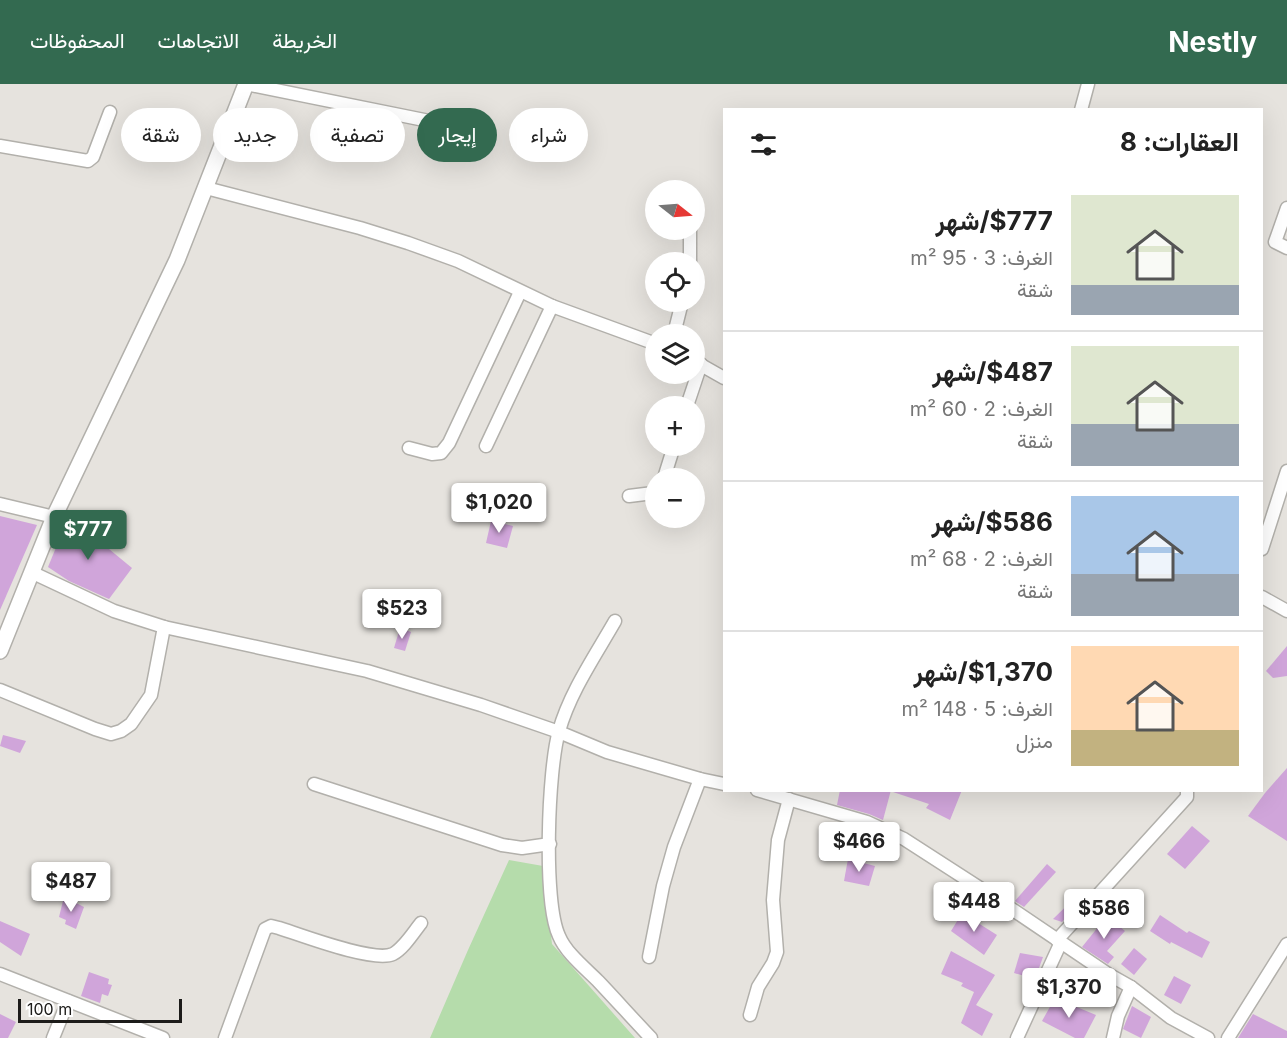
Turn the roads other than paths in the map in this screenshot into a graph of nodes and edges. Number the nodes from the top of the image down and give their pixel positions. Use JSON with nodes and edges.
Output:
{"nodes":[{"id":1,"x":246,"y":84,"type":"edge"},
{"id":2,"x":1088,"y":84,"type":"edge"},
{"id":3,"x":1082,"y":108,"type":"edge"},
{"id":4,"x":110,"y":112,"type":"dead end"},
{"id":5,"x":417,"y":119,"type":"edge"},
{"id":6,"x":0,"y":146,"type":"edge"},
{"id":7,"x":206,"y":188,"type":"junction"},
{"id":8,"x":1287,"y":208,"type":"edge"},
{"id":9,"x":1287,"y":248,"type":"edge"},
{"id":10,"x":520,"y":292,"type":"junction"},
{"id":11,"x":552,"y":306,"type":"junction"},
{"id":12,"x":645,"y":340,"type":"edge"},
{"id":13,"x":705,"y":366,"type":"edge"},
{"id":14,"x":723,"y":377,"type":"edge"},
{"id":15,"x":486,"y":446,"type":"dead end"},
{"id":16,"x":409,"y":448,"type":"dead end"},
{"id":17,"x":1287,"y":471,"type":"edge"},
{"id":18,"x":645,"y":494,"type":"edge"},
{"id":19,"x":629,"y":496,"type":"dead end"},
{"id":20,"x":0,"y":504,"type":"edge"},
{"id":21,"x":54,"y":517,"type":"junction"},
{"id":22,"x":1263,"y":546,"type":"edge"},
{"id":23,"x":31,"y":572,"type":"junction"},
{"id":24,"x":1263,"y":598,"type":"edge"},
{"id":25,"x":1287,"y":611,"type":"edge"},
{"id":26,"x":615,"y":621,"type":"dead end"},
{"id":27,"x":164,"y":627,"type":"junction"},
{"id":28,"x":0,"y":651,"type":"edge"},
{"id":29,"x":0,"y":690,"type":"edge"},
{"id":30,"x":559,"y":732,"type":"junction"},
{"id":31,"x":700,"y":779,"type":"junction"},
{"id":32,"x":314,"y":784,"type":"dead end"},
{"id":33,"x":723,"y":784,"type":"edge"},
{"id":34,"x":764,"y":792,"type":"edge"},
{"id":35,"x":1187,"y":792,"type":"edge"},
{"id":36,"x":789,"y":799,"type":"junction"},
{"id":37,"x":550,"y":844,"type":"junction"},
{"id":38,"x":421,"y":923,"type":"dead end"},
{"id":39,"x":1059,"y":941,"type":"junction"},
{"id":40,"x":1287,"y":944,"type":"edge"},
{"id":41,"x":649,"y":957,"type":"dead end"},
{"id":42,"x":0,"y":974,"type":"edge"},
{"id":43,"x":1131,"y":987,"type":"junction"},
{"id":44,"x":68,"y":1001,"type":"junction"},
{"id":45,"x":750,"y":1015,"type":"dead end"},
{"id":46,"x":53,"y":1038,"type":"edge"},
{"id":47,"x":163,"y":1038,"type":"edge"},
{"id":48,"x":225,"y":1038,"type":"edge"},
{"id":49,"x":651,"y":1038,"type":"edge"},
{"id":50,"x":1017,"y":1038,"type":"edge"},
{"id":51,"x":1113,"y":1038,"type":"edge"},
{"id":52,"x":1208,"y":1038,"type":"edge"},
{"id":53,"x":1228,"y":1038,"type":"edge"}],
"edges":[{"from":1,"to":5,"type":"street"},
{"from":1,"to":7,"type":"street"},
{"from":2,"to":3,"type":"street"},
{"from":4,"to":6,"type":"street"},
{"from":7,"to":10,"type":"street"},
{"from":7,"to":21,"type":"street"},
{"from":8,"to":9,"type":"street"},
{"from":10,"to":11,"type":"street"},
{"from":10,"to":16,"type":"street"},
{"from":11,"to":12,"type":"street"},
{"from":11,"to":15,"type":"street"},
{"from":13,"to":14,"type":"street"},
{"from":17,"to":22,"type":"street"},
{"from":18,"to":19,"type":"street"},
{"from":20,"to":21,"type":"street"},
{"from":21,"to":23,"type":"street"},
{"from":23,"to":27,"type":"street"},
{"from":23,"to":28,"type":"street"},
{"from":24,"to":25,"type":"street"},
{"from":26,"to":30,"type":"street"},
{"from":27,"to":29,"type":"street"},
{"from":27,"to":30,"type":"street"},
{"from":30,"to":31,"type":"street"},
{"from":30,"to":37,"type":"street"},
{"from":31,"to":33,"type":"street"},
{"from":31,"to":41,"type":"street"},
{"from":32,"to":37,"type":"street"},
{"from":34,"to":36,"type":"street"},
{"from":35,"to":39,"type":"street"},
{"from":36,"to":39,"type":"street"},
{"from":36,"to":45,"type":"street"},
{"from":37,"to":49,"type":"street"},
{"from":38,"to":48,"type":"street"},
{"from":39,"to":43,"type":"street"},
{"from":39,"to":50,"type":"street"},
{"from":40,"to":53,"type":"street"},
{"from":42,"to":44,"type":"street"},
{"from":43,"to":51,"type":"street"},
{"from":43,"to":52,"type":"street"},
{"from":44,"to":46,"type":"street"},
{"from":44,"to":47,"type":"street"}]}
